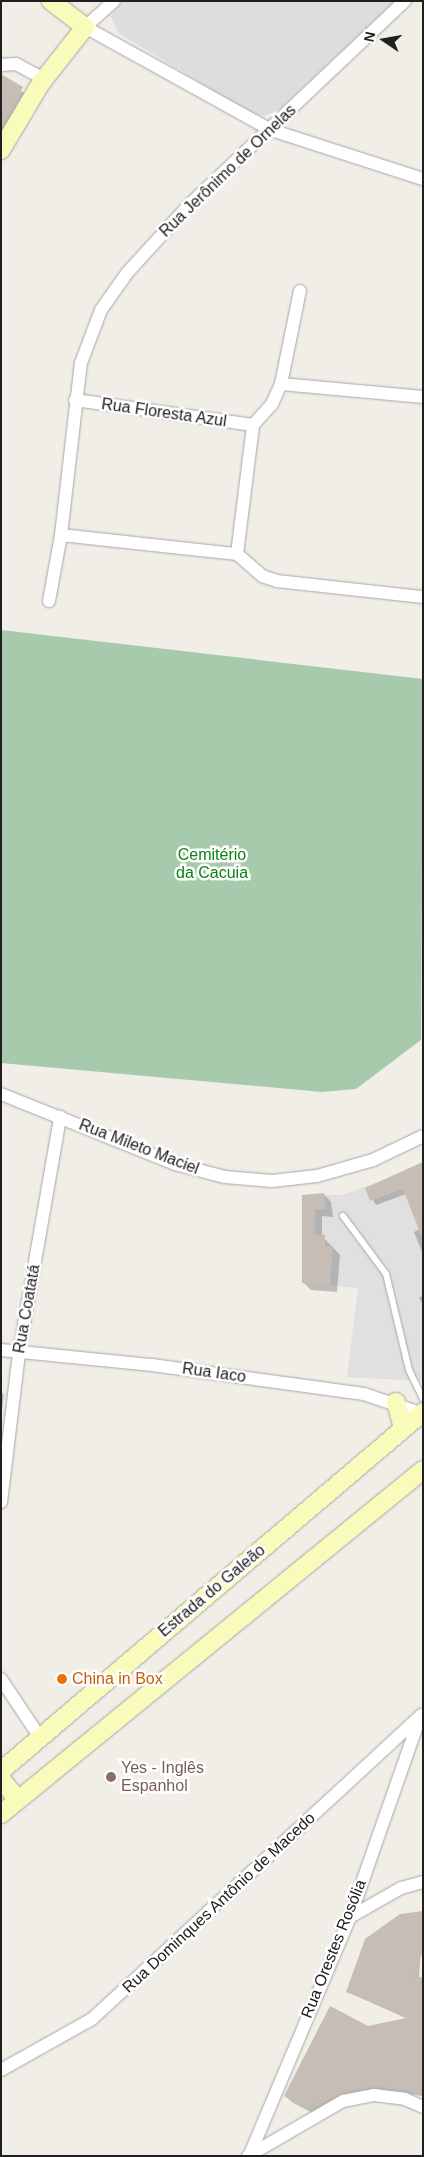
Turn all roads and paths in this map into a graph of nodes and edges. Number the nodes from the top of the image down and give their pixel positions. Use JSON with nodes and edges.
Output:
{"nodes":[{"id":1,"x":51,"y":1,"type":"edge"},
{"id":2,"x":114,"y":1,"type":"edge"},
{"id":3,"x":405,"y":1,"type":"edge"},
{"id":4,"x":85,"y":27,"type":"junction"},
{"id":5,"x":1,"y":65,"type":"edge"},
{"id":6,"x":44,"y":79,"type":"junction"},
{"id":7,"x":271,"y":130,"type":"junction"},
{"id":8,"x":1,"y":150,"type":"edge"},
{"id":9,"x":423,"y":179,"type":"edge"},
{"id":10,"x":300,"y":291,"type":"dead end"},
{"id":11,"x":281,"y":384,"type":"junction"},
{"id":12,"x":423,"y":398,"type":"edge"},
{"id":13,"x":75,"y":400,"type":"junction"},
{"id":14,"x":253,"y":425,"type":"junction"},
{"id":15,"x":62,"y":535,"type":"junction"},
{"id":16,"x":236,"y":554,"type":"junction"},
{"id":17,"x":423,"y":597,"type":"edge"},
{"id":18,"x":49,"y":601,"type":"dead end"},
{"id":19,"x":1,"y":1094,"type":"edge"},
{"id":20,"x":60,"y":1117,"type":"junction"},
{"id":21,"x":423,"y":1136,"type":"edge"},
{"id":22,"x":343,"y":1216,"type":"dead end"},
{"id":23,"x":1,"y":1350,"type":"edge"},
{"id":24,"x":19,"y":1353,"type":"junction"},
{"id":25,"x":396,"y":1402,"type":"junction"},
{"id":26,"x":422,"y":1409,"type":"edge"},
{"id":27,"x":403,"y":1428,"type":"junction"},
{"id":28,"x":423,"y":1470,"type":"edge"},
{"id":29,"x":1,"y":1502,"type":"edge"},
{"id":30,"x":1,"y":1679,"type":"edge"},
{"id":31,"x":422,"y":1714,"type":"edge"},
{"id":32,"x":39,"y":1736,"type":"junction"},
{"id":33,"x":1,"y":1771,"type":"edge"},
{"id":34,"x":1,"y":1779,"type":"edge"},
{"id":35,"x":18,"y":1800,"type":"junction"},
{"id":36,"x":1,"y":1814,"type":"edge"},
{"id":37,"x":423,"y":1882,"type":"edge"},
{"id":38,"x":350,"y":1917,"type":"junction"},
{"id":39,"x":1,"y":2070,"type":"edge"},
{"id":40,"x":423,"y":2107,"type":"edge"},
{"id":41,"x":249,"y":2155,"type":"edge"}],
"edges":[{"from":1,"to":4,"type":"main road"},
{"from":2,"to":4,"type":"street"},
{"from":3,"to":7,"type":"street","name":"Rua Jerônimo de Ornelas"},
{"from":4,"to":6,"type":"main road"},
{"from":4,"to":7,"type":"street"},
{"from":5,"to":6,"type":"street"},
{"from":6,"to":8,"type":"main road"},
{"from":7,"to":9,"type":"street"},
{"from":7,"to":13,"type":"street","name":"Rua Jerônimo de Ornelas"},
{"from":10,"to":11,"type":"street"},
{"from":11,"to":12,"type":"street"},
{"from":11,"to":14,"type":"street"},
{"from":13,"to":14,"type":"street","name":"Rua Floresta Azul"},
{"from":13,"to":15,"type":"street","name":"Rua Jerônimo de Ornelas"},
{"from":14,"to":16,"type":"street"},
{"from":15,"to":16,"type":"street"},
{"from":15,"to":18,"type":"street","name":"Rua Jerônimo de Ornelas"},
{"from":16,"to":17,"type":"street"},
{"from":19,"to":20,"type":"street","name":"Rua Mileto Maciel"},
{"from":20,"to":21,"type":"street","name":"Rua Mileto Maciel"},
{"from":20,"to":24,"type":"street","name":"Rua Coatatá"},
{"from":22,"to":26,"type":"lane"},
{"from":23,"to":24,"type":"street","name":"Rua Iaco"},
{"from":24,"to":25,"type":"street","name":"Rua Iaco"},
{"from":24,"to":29,"type":"street","name":"Rua Coatatá"},
{"from":25,"to":26,"type":"street","name":"Rua Iaco"},
{"from":25,"to":27,"type":"main road"},
{"from":26,"to":27,"type":"main road","name":"Estrada do Galeão"},
{"from":27,"to":32,"type":"main road","name":"Estrada do Galeão"},
{"from":28,"to":35,"type":"main road"},
{"from":30,"to":32,"type":"street"},
{"from":31,"to":38,"type":"street","name":"Rua Orestes Rosólia"},
{"from":31,"to":39,"type":"street","name":"Rua Dominques Antônio de Macedo"},
{"from":32,"to":33,"type":"main road","name":"Estrada do Galeão"},
{"from":34,"to":35,"type":"main road"},
{"from":35,"to":36,"type":"main road"},
{"from":37,"to":38,"type":"street"},
{"from":38,"to":41,"type":"street","name":"Rua Orestes Rosólia"},
{"from":40,"to":41,"type":"street"}]}
